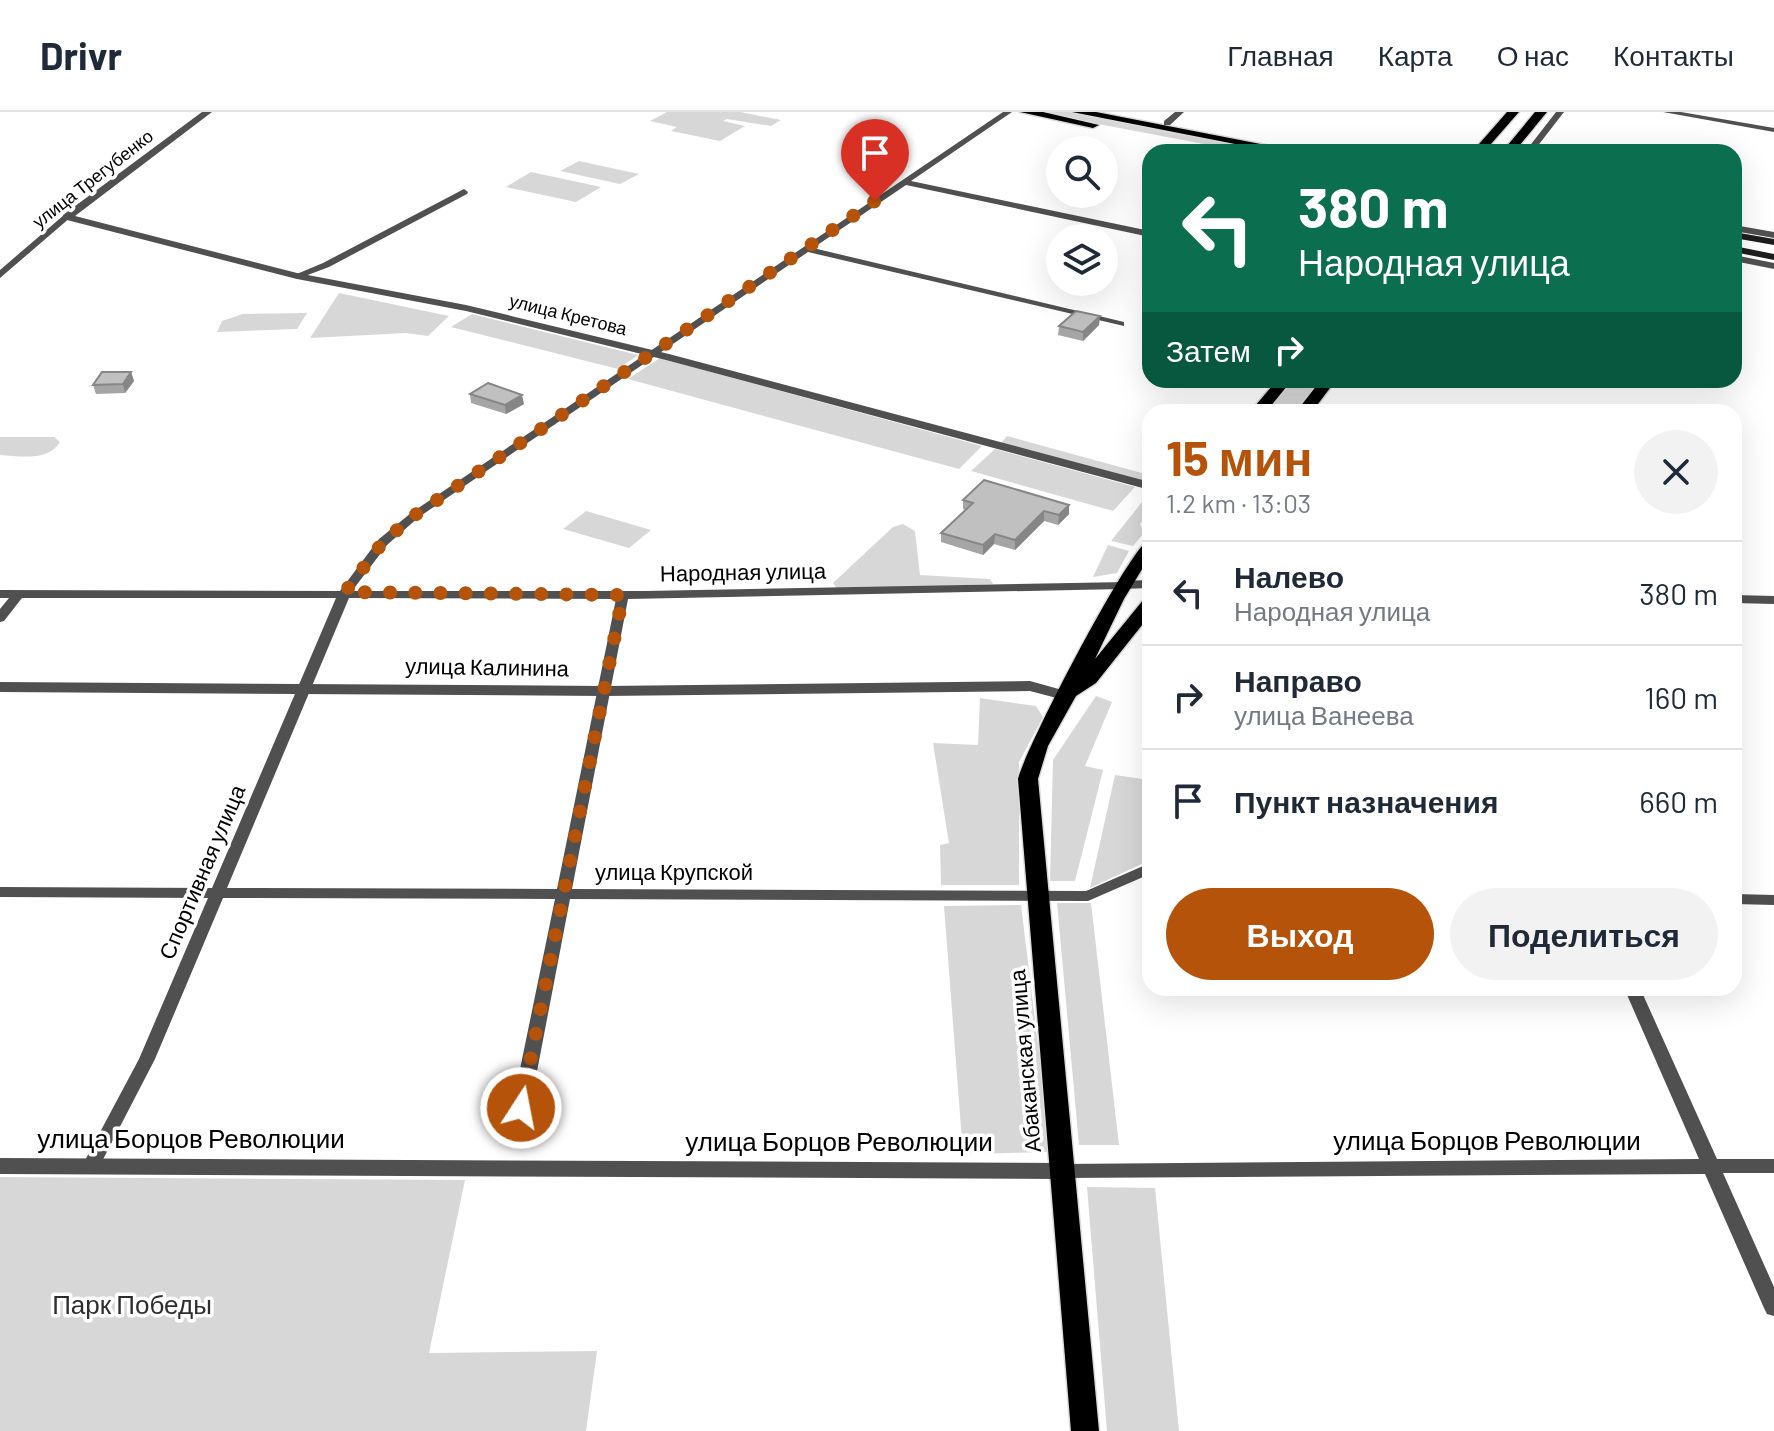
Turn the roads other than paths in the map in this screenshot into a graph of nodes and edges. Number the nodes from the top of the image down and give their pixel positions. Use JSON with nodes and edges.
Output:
{"nodes":[{"id":1,"x":208,"y":112,"type":"edge"},
{"id":2,"x":1008,"y":112,"type":"edge"},
{"id":3,"x":1026,"y":112,"type":"edge"},
{"id":4,"x":1078,"y":112,"type":"edge"},
{"id":5,"x":1180,"y":112,"type":"edge"},
{"id":6,"x":1503,"y":112,"type":"edge"},
{"id":7,"x":1513,"y":112,"type":"edge"},
{"id":8,"x":1541,"y":112,"type":"edge"},
{"id":9,"x":1560,"y":112,"type":"edge"},
{"id":10,"x":1667,"y":112,"type":"edge"},
{"id":11,"x":1167,"y":123,"type":"dead end"},
{"id":12,"x":1501,"y":125,"type":"junction"},
{"id":13,"x":1774,"y":130,"type":"edge"},
{"id":14,"x":1195,"y":144,"type":"edge"},
{"id":15,"x":1252,"y":144,"type":"edge"},
{"id":16,"x":1485,"y":144,"type":"edge"},
{"id":17,"x":1515,"y":144,"type":"edge"},
{"id":18,"x":1535,"y":144,"type":"edge"},
{"id":19,"x":902,"y":182,"type":"junction"},
{"id":20,"x":464,"y":192,"type":"dead end"},
{"id":21,"x":67,"y":217,"type":"junction"},
{"id":22,"x":1742,"y":229,"type":"edge"},
{"id":23,"x":1142,"y":232,"type":"edge"},
{"id":24,"x":1774,"y":235,"type":"edge"},
{"id":25,"x":1742,"y":236,"type":"edge"},
{"id":26,"x":1774,"y":242,"type":"edge"},
{"id":27,"x":805,"y":249,"type":"junction"},
{"id":28,"x":1742,"y":251,"type":"edge"},
{"id":29,"x":1774,"y":257,"type":"edge"},
{"id":30,"x":1742,"y":260,"type":"edge"},
{"id":31,"x":1774,"y":266,"type":"edge"},
{"id":32,"x":0,"y":275,"type":"edge"},
{"id":33,"x":297,"y":276,"type":"junction"},
{"id":34,"x":1121,"y":324,"type":"dead end"},
{"id":35,"x":650,"y":353,"type":"junction"},
{"id":36,"x":1278,"y":388,"type":"edge"},
{"id":37,"x":1323,"y":388,"type":"edge"},
{"id":38,"x":1265,"y":404,"type":"edge"},
{"id":39,"x":1310,"y":404,"type":"edge"},
{"id":40,"x":1142,"y":484,"type":"edge"},
{"id":41,"x":1142,"y":560,"type":"edge"},
{"id":42,"x":1142,"y":584,"type":"edge"},
{"id":43,"x":1122,"y":585,"type":"junction"},
{"id":44,"x":345,"y":592,"type":"junction"},
{"id":45,"x":0,"y":594,"type":"edge"},
{"id":46,"x":18,"y":594,"type":"junction"},
{"id":47,"x":623,"y":595,"type":"junction"},
{"id":48,"x":1742,"y":599,"type":"edge"},
{"id":49,"x":1774,"y":600,"type":"edge"},
{"id":50,"x":1142,"y":613,"type":"edge"},
{"id":51,"x":0,"y":618,"type":"edge"},
{"id":52,"x":0,"y":687,"type":"edge"},
{"id":53,"x":306,"y":687,"type":"junction"},
{"id":54,"x":605,"y":691,"type":"junction"},
{"id":55,"x":1068,"y":696,"type":"junction"},
{"id":56,"x":1142,"y":872,"type":"edge"},
{"id":57,"x":217,"y":891,"type":"junction"},
{"id":58,"x":0,"y":892,"type":"edge"},
{"id":59,"x":563,"y":893,"type":"junction"},
{"id":60,"x":1036,"y":896,"type":"junction"},
{"id":61,"x":1742,"y":899,"type":"edge"},
{"id":62,"x":1774,"y":900,"type":"edge"},
{"id":63,"x":1636,"y":996,"type":"edge"},
{"id":64,"x":521,"y":1108,"type":"dead end"},
{"id":65,"x":0,"y":1166,"type":"edge"},
{"id":66,"x":91,"y":1166,"type":"junction"},
{"id":67,"x":1774,"y":1166,"type":"edge"},
{"id":68,"x":1711,"y":1167,"type":"junction"},
{"id":69,"x":1061,"y":1171,"type":"junction"},
{"id":70,"x":1774,"y":1308,"type":"edge"},
{"id":71,"x":1085,"y":1431,"type":"edge"}],
"edges":[{"from":1,"to":21,"type":"street","name":"улица Трегубенко"},
{"from":2,"to":19,"type":"street","name":"Спортивная улица"},
{"from":3,"to":14,"type":"main road"},
{"from":4,"to":15,"type":"main road"},
{"from":5,"to":11,"type":"street"},
{"from":6,"to":12,"type":"street"},
{"from":7,"to":12,"type":"main road"},
{"from":8,"to":17,"type":"main road"},
{"from":9,"to":18,"type":"street"},
{"from":10,"to":13,"type":"street"},
{"from":12,"to":16,"type":"main road"},
{"from":19,"to":23,"type":"street"},
{"from":19,"to":27,"type":"street","name":"Спортивная улица"},
{"from":20,"to":33,"type":"street"},
{"from":21,"to":32,"type":"street","name":"улица Трегубенко"},
{"from":21,"to":33,"type":"street","name":"улица Кретова"},
{"from":22,"to":24,"type":"street"},
{"from":25,"to":26,"type":"main road"},
{"from":27,"to":34,"type":"street"},
{"from":27,"to":35,"type":"street","name":"Спортивная улица"},
{"from":28,"to":29,"type":"main road"},
{"from":30,"to":31,"type":"street"},
{"from":33,"to":35,"type":"street","name":"улица Кретова"},
{"from":35,"to":40,"type":"street","name":"улица Кретова"},
{"from":35,"to":44,"type":"street","name":"Спортивная улица"},
{"from":36,"to":38,"type":"main road"},
{"from":37,"to":39,"type":"main road"},
{"from":41,"to":43,"type":"main road","name":"Абаканская улица"},
{"from":42,"to":43,"type":"street","name":"Народная улица"},
{"from":43,"to":47,"type":"street","name":"Народная улица"},
{"from":43,"to":55,"type":"main road","name":"Абаканская улица"},
{"from":44,"to":46,"type":"street","name":"Народная улица"},
{"from":44,"to":47,"type":"street","name":"Народная улица"},
{"from":44,"to":53,"type":"street","name":"Спортивная улица"},
{"from":45,"to":46,"type":"street","name":"Народная улица"},
{"from":46,"to":51,"type":"street"},
{"from":47,"to":54,"type":"street"},
{"from":48,"to":49,"type":"street"},
{"from":50,"to":55,"type":"main road","name":"Абаканская улица"},
{"from":52,"to":53,"type":"street","name":"улица Калинина"},
{"from":53,"to":54,"type":"street","name":"улица Калинина"},
{"from":53,"to":57,"type":"street","name":"Спортивная улица"},
{"from":54,"to":55,"type":"street","name":"улица Калинина"},
{"from":54,"to":59,"type":"street"},
{"from":55,"to":60,"type":"main road","name":"Абаканская улица"},
{"from":56,"to":60,"type":"street","name":"улица Крупской"},
{"from":57,"to":58,"type":"street","name":"улица Крупской"},
{"from":57,"to":59,"type":"street","name":"улица Крупской"},
{"from":57,"to":66,"type":"street","name":"Спортивная улица"},
{"from":59,"to":60,"type":"street","name":"улица Крупской"},
{"from":59,"to":64,"type":"street"},
{"from":60,"to":69,"type":"main road","name":"Абаканская улица"},
{"from":61,"to":62,"type":"street"},
{"from":63,"to":68,"type":"street"},
{"from":65,"to":66,"type":"street","name":"улица Борцов Революции"},
{"from":66,"to":69,"type":"street","name":"улица Борцов Революции"},
{"from":67,"to":68,"type":"street","name":"улица Борцов Революции"},
{"from":68,"to":69,"type":"street","name":"улица Борцов Революции"},
{"from":68,"to":70,"type":"street"},
{"from":69,"to":71,"type":"main road","name":"Абаканская улица"}]}
